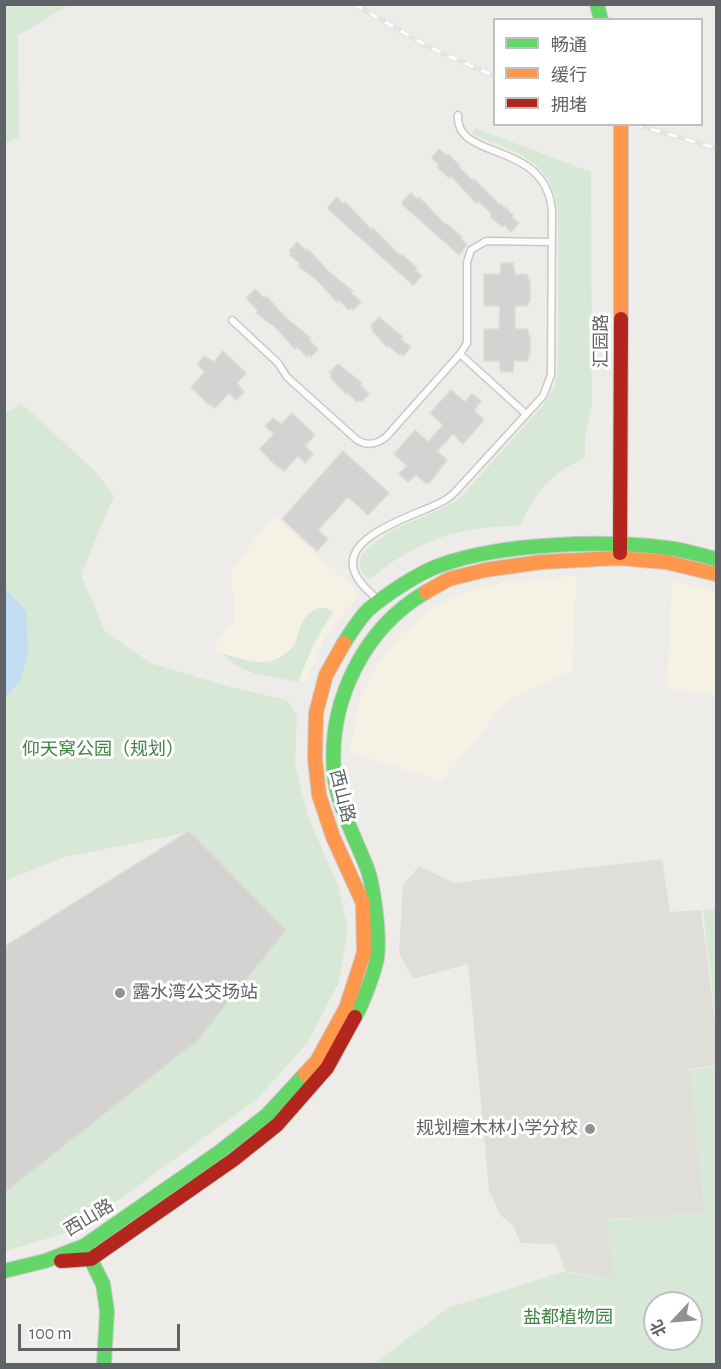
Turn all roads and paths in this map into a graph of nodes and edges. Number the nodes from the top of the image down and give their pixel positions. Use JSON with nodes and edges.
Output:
{"nodes":[{"id":1,"x":458,"y":115,"type":"dead end"},
{"id":2,"x":621,"y":126,"type":"edge"},
{"id":3,"x":552,"y":242,"type":"junction"},
{"id":4,"x":232,"y":320,"type":"dead end"},
{"id":5,"x":460,"y":354,"type":"junction"},
{"id":6,"x":526,"y":414,"type":"junction"},
{"id":7,"x":620,"y":543,"type":"junction"},
{"id":8,"x":620,"y":558,"type":"junction"},
{"id":9,"x":717,"y":560,"type":"edge"},
{"id":10,"x":717,"y":574,"type":"edge"},
{"id":11,"x":380,"y":602,"type":"junction"},
{"id":12,"x":84,"y":1246,"type":"junction"},
{"id":13,"x":91,"y":1259,"type":"junction"},
{"id":14,"x":45,"y":1261,"type":"junction"},
{"id":15,"x":4,"y":1271,"type":"edge"},
{"id":16,"x":104,"y":1365,"type":"edge"}],
"edges":[{"from":1,"to":3,"type":"lane"},
{"from":2,"to":7,"type":"main road","name":"汇园路"},
{"from":3,"to":5,"type":"lane"},
{"from":3,"to":6,"type":"lane"},
{"from":4,"to":5,"type":"lane"},
{"from":5,"to":6,"type":"lane"},
{"from":6,"to":11,"type":"lane"},
{"from":7,"to":8,"type":"main road","name":"汇园路"},
{"from":7,"to":9,"type":"main road","name":"西山路"},
{"from":7,"to":11,"type":"main road","name":"西山路"},
{"from":8,"to":10,"type":"main road","name":"西山路"},
{"from":8,"to":13,"type":"main road","name":"西山路"},
{"from":11,"to":12,"type":"main road","name":"西山路"},
{"from":12,"to":13,"type":"main road"},
{"from":12,"to":14,"type":"main road","name":"西山路"},
{"from":13,"to":14,"type":"main road","name":"西山路"},
{"from":13,"to":16,"type":"main road"},
{"from":14,"to":15,"type":"main road"}]}
